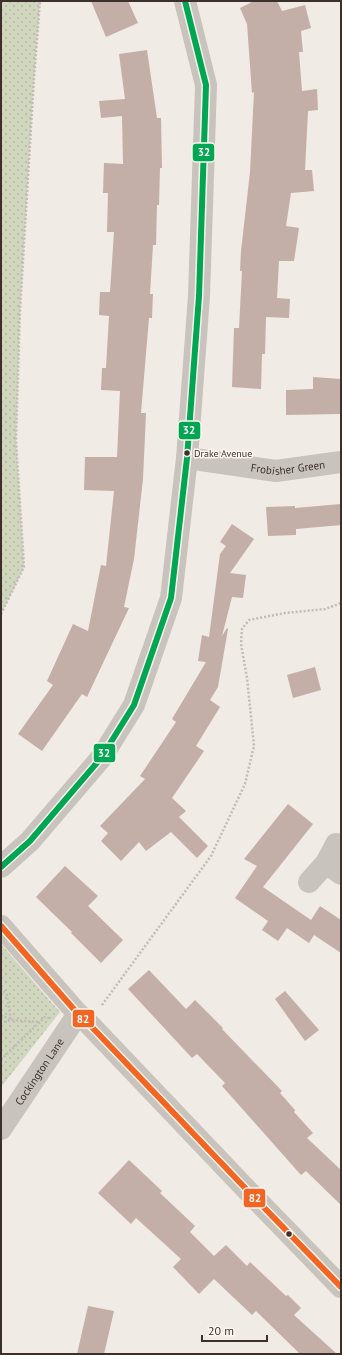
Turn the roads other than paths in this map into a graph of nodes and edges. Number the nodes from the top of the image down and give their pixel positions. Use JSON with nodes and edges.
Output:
{"nodes":[{"id":1,"x":184,"y":1,"type":"edge"},
{"id":2,"x":187,"y":458,"type":"junction"},
{"id":3,"x":341,"y":462,"type":"edge"},
{"id":4,"x":334,"y":860,"type":"edge"},
{"id":5,"x":1,"y":867,"type":"edge"},
{"id":6,"x":309,"y":882,"type":"dead end"},
{"id":7,"x":1,"y":926,"type":"edge"},
{"id":8,"x":80,"y":1020,"type":"junction"},
{"id":9,"x":1,"y":1129,"type":"edge"},
{"id":10,"x":341,"y":1287,"type":"edge"}],
"edges":[{"from":1,"to":2,"type":"street"},
{"from":2,"to":3,"type":"street","name":"Frobisher Green"},
{"from":2,"to":5,"type":"street"},
{"from":4,"to":6,"type":"street"},
{"from":7,"to":8,"type":"street"},
{"from":8,"to":9,"type":"street","name":"Cockington Lane"},
{"from":8,"to":10,"type":"street"}]}
